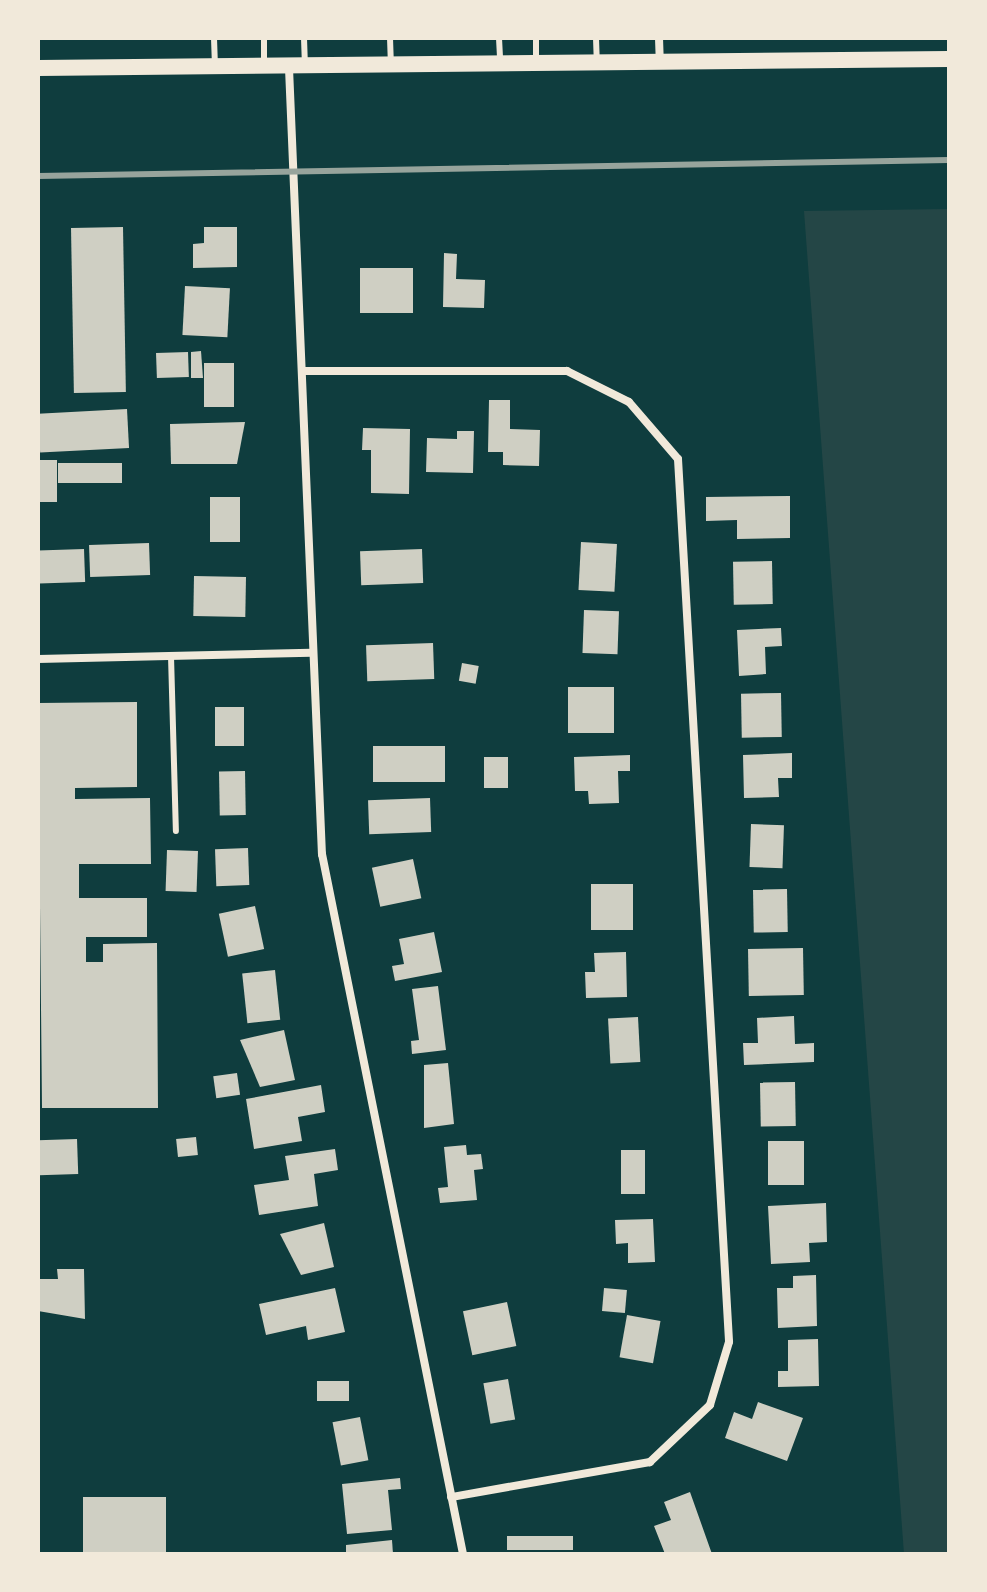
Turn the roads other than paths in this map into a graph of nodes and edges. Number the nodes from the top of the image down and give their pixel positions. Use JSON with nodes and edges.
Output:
{"nodes":[{"id":1,"x":214,"y":38,"type":"edge"},
{"id":2,"x":264,"y":38,"type":"edge"},
{"id":3,"x":304,"y":38,"type":"edge"},
{"id":4,"x":390,"y":38,"type":"edge"},
{"id":5,"x":499,"y":38,"type":"edge"},
{"id":6,"x":536,"y":38,"type":"edge"},
{"id":7,"x":596,"y":38,"type":"edge"},
{"id":8,"x":659,"y":38,"type":"edge"},
{"id":9,"x":949,"y":59,"type":"edge"},
{"id":10,"x":660,"y":63,"type":"junction"},
{"id":11,"x":597,"y":65,"type":"junction"},
{"id":12,"x":537,"y":67,"type":"junction"},
{"id":13,"x":38,"y":68,"type":"edge"},
{"id":14,"x":215,"y":68,"type":"junction"},
{"id":15,"x":264,"y":68,"type":"junction"},
{"id":16,"x":297,"y":68,"type":"junction"},
{"id":17,"x":391,"y":68,"type":"junction"},
{"id":18,"x":501,"y":68,"type":"junction"},
{"id":19,"x":302,"y":371,"type":"junction"},
{"id":20,"x":311,"y":653,"type":"junction"},
{"id":21,"x":171,"y":656,"type":"junction"},
{"id":22,"x":38,"y":659,"type":"edge"},
{"id":23,"x":176,"y":831,"type":"dead end"},
{"id":24,"x":451,"y":1497,"type":"junction"},
{"id":25,"x":463,"y":1554,"type":"edge"}],
"edges":[{"from":1,"to":14,"type":"lane"},
{"from":2,"to":15,"type":"lane"},
{"from":3,"to":16,"type":"lane"},
{"from":4,"to":17,"type":"lane"},
{"from":5,"to":18,"type":"lane"},
{"from":6,"to":12,"type":"lane"},
{"from":7,"to":11,"type":"lane"},
{"from":8,"to":10,"type":"street"},
{"from":9,"to":10,"type":"main road"},
{"from":10,"to":11,"type":"main road"},
{"from":11,"to":12,"type":"main road"},
{"from":12,"to":18,"type":"main road"},
{"from":13,"to":14,"type":"main road"},
{"from":14,"to":15,"type":"main road"},
{"from":15,"to":16,"type":"main road"},
{"from":16,"to":17,"type":"main road"},
{"from":16,"to":19,"type":"street"},
{"from":17,"to":18,"type":"main road"},
{"from":19,"to":20,"type":"street"},
{"from":19,"to":24,"type":"street"},
{"from":20,"to":21,"type":"street"},
{"from":20,"to":24,"type":"street"},
{"from":21,"to":22,"type":"street"},
{"from":21,"to":23,"type":"lane"},
{"from":24,"to":25,"type":"street"}]}
